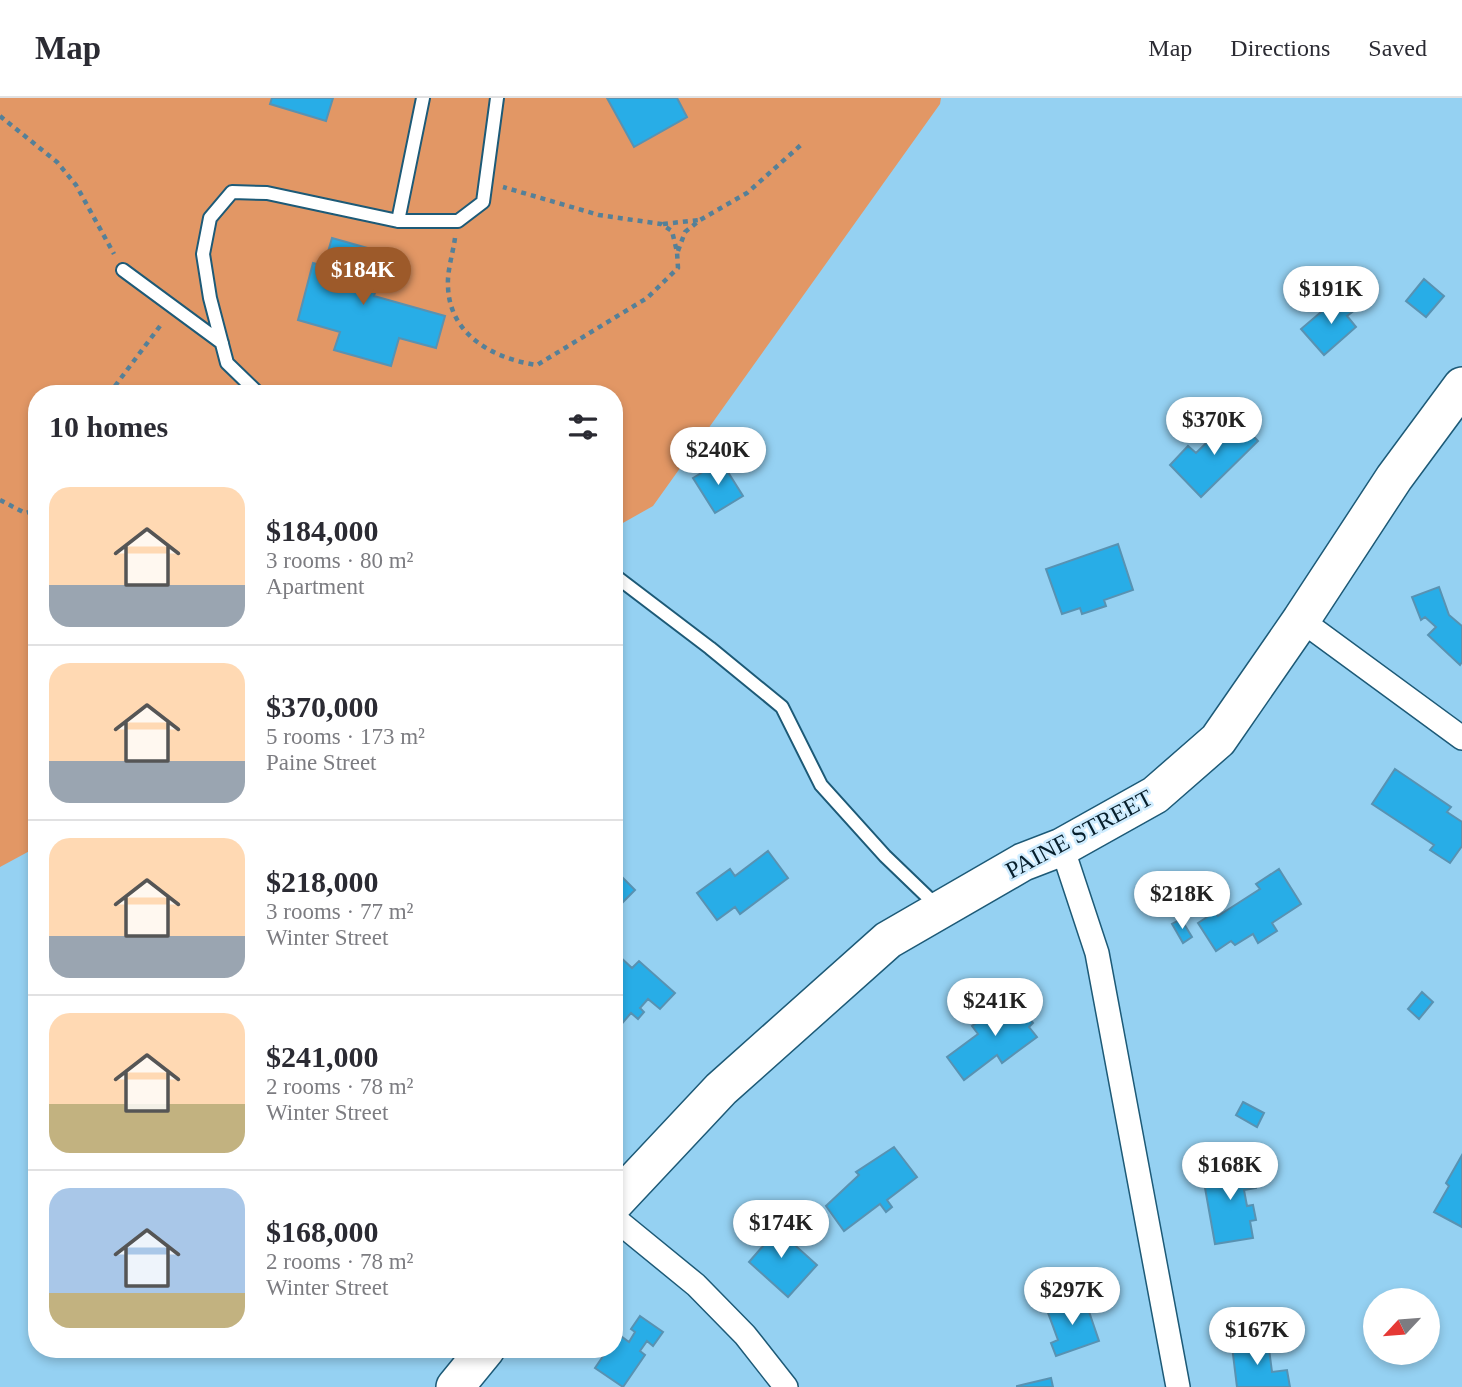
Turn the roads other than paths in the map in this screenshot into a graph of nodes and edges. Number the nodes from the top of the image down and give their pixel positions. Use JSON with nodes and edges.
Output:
{"nodes":[{"id":1,"x":423,"y":98,"type":"edge"},
{"id":2,"x":497,"y":98,"type":"edge"},
{"id":3,"x":398,"y":221,"type":"junction"},
{"id":4,"x":123,"y":270,"type":"road end"},
{"id":5,"x":222,"y":344,"type":"junction"},
{"id":6,"x":250,"y":385,"type":"edge"},
{"id":7,"x":1462,"y":386,"type":"edge"},
{"id":8,"x":623,"y":582,"type":"edge"},
{"id":9,"x":1301,"y":620,"type":"junction"},
{"id":10,"x":1462,"y":738,"type":"edge"},
{"id":11,"x":1062,"y":846,"type":"junction"},
{"id":12,"x":941,"y":909,"type":"junction"},
{"id":13,"x":623,"y":1193,"type":"edge"},
{"id":14,"x":623,"y":1225,"type":"edge"},
{"id":15,"x":479,"y":1358,"type":"edge"},
{"id":16,"x":455,"y":1387,"type":"edge"},
{"id":17,"x":786,"y":1387,"type":"edge"},
{"id":18,"x":1178,"y":1387,"type":"edge"}],
"edges":[{"from":1,"to":3,"type":"lane"},
{"from":2,"to":3,"type":"lane"},
{"from":3,"to":5,"type":"lane"},
{"from":4,"to":5,"type":"lane"},
{"from":5,"to":6,"type":"lane"},
{"from":7,"to":9,"type":"main road","name":"PAINE STREET"},
{"from":8,"to":12,"type":"lane"},
{"from":9,"to":10,"type":"street"},
{"from":9,"to":11,"type":"main road","name":"PAINE STREET"},
{"from":11,"to":12,"type":"main road","name":"PAINE STREET"},
{"from":11,"to":18,"type":"street"},
{"from":12,"to":13,"type":"main road","name":"PAINE STREET"},
{"from":14,"to":17,"type":"street"},
{"from":15,"to":16,"type":"main road"}]}
